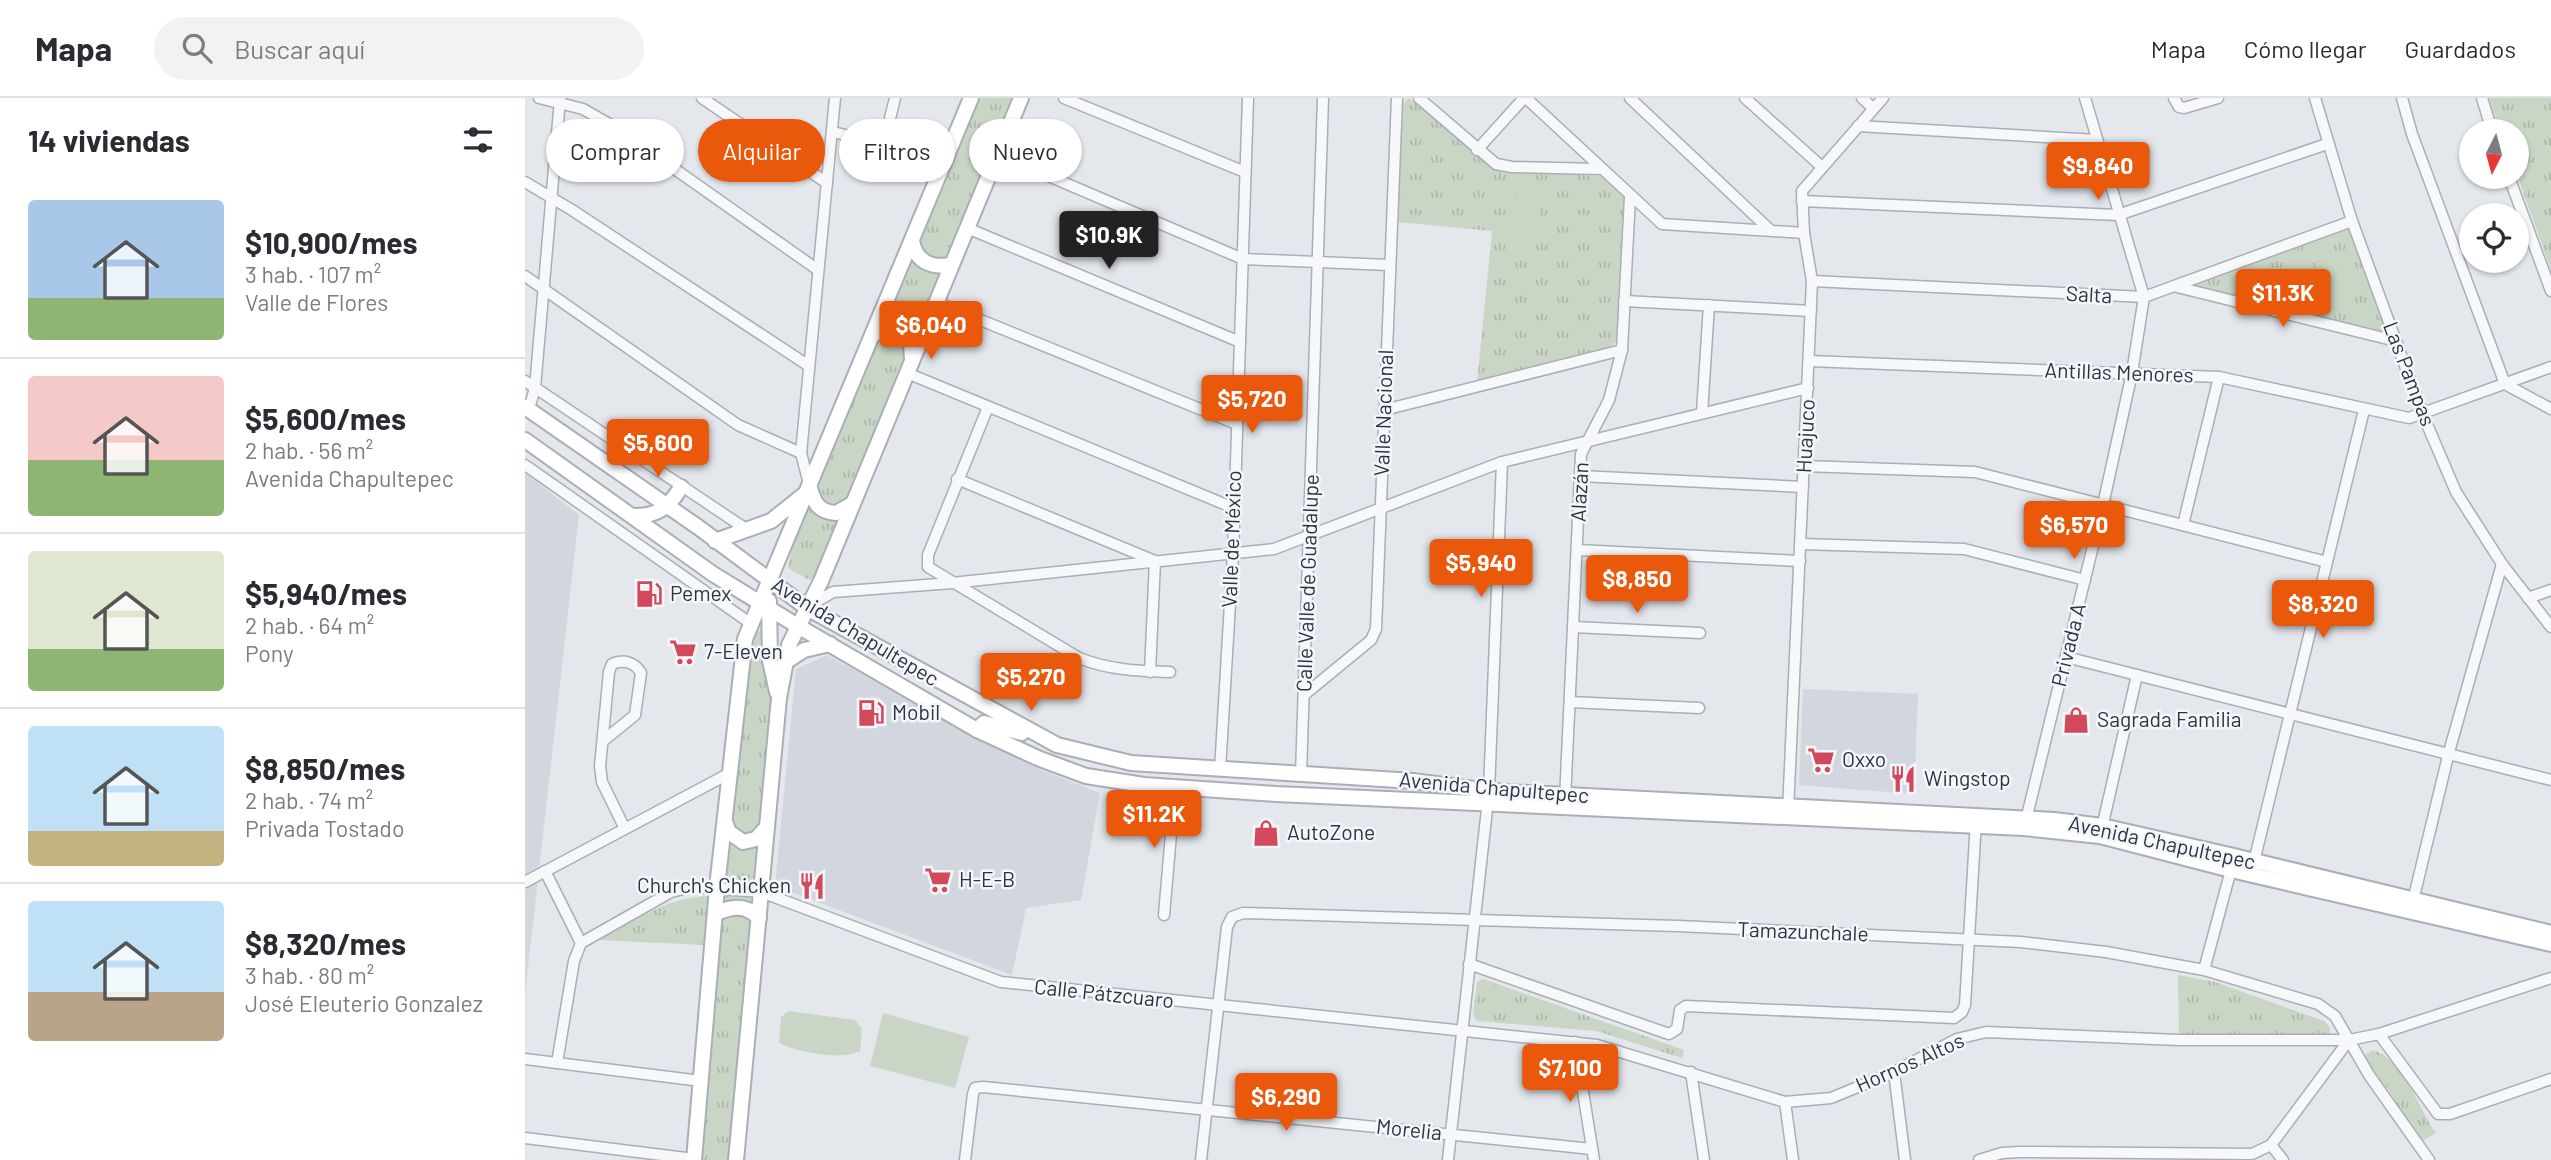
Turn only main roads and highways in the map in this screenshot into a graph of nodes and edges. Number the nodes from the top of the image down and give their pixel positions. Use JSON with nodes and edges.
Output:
{"nodes":[{"id":1,"x":971,"y":98,"type":"edge"},
{"id":2,"x":1021,"y":98,"type":"edge"},
{"id":3,"x":912,"y":241,"type":"junction"},
{"id":4,"x":951,"y":265,"type":"junction"},
{"id":5,"x":874,"y":334,"type":"junction"},
{"id":6,"x":909,"y":367,"type":"junction"},
{"id":7,"x":526,"y":409,"type":"edge"},
{"id":8,"x":525,"y":440,"type":"edge"},
{"id":9,"x":681,"y":487,"type":"road end"},
{"id":10,"x":810,"y":489,"type":"junction"},
{"id":11,"x":852,"y":504,"type":"junction"},
{"id":12,"x":667,"y":507,"type":"junction"},
{"id":13,"x":634,"y":516,"type":"junction"},
{"id":14,"x":716,"y":541,"type":"junction"},
{"id":15,"x":769,"y":582,"type":"junction"},
{"id":16,"x":765,"y":605,"type":"junction"},
{"id":17,"x":807,"y":608,"type":"junction"},
{"id":18,"x":796,"y":625,"type":"junction"},
{"id":19,"x":830,"y":644,"type":"junction"},
{"id":20,"x":784,"y":663,"type":"junction"},
{"id":21,"x":779,"y":698,"type":"junction"},
{"id":22,"x":978,"y":730,"type":"junction"},
{"id":23,"x":1026,"y":730,"type":"junction"},
{"id":24,"x":1156,"y":766,"type":"junction"},
{"id":25,"x":1220,"y":770,"type":"junction"},
{"id":26,"x":1159,"y":787,"type":"junction"},
{"id":27,"x":1175,"y":788,"type":"junction"},
{"id":28,"x":1488,"y":798,"type":"junction"},
{"id":29,"x":725,"y":822,"type":"junction"},
{"id":30,"x":767,"y":827,"type":"junction"},
{"id":31,"x":2412,"y":905,"type":"junction"},
{"id":32,"x":715,"y":914,"type":"junction"},
{"id":33,"x":759,"y":918,"type":"junction"},
{"id":34,"x":2551,"y":933,"type":"edge"},
{"id":35,"x":2551,"y":944,"type":"edge"},
{"id":36,"x":694,"y":1159,"type":"edge"},
{"id":37,"x":736,"y":1160,"type":"edge"}],
"edges":[{"from":1,"to":3,"type":"main road"},
{"from":2,"to":4,"type":"main road"},
{"from":3,"to":4,"type":"main road"},
{"from":3,"to":5,"type":"main road"},
{"from":4,"to":6,"type":"main road"},
{"from":5,"to":6,"type":"main road"},
{"from":5,"to":10,"type":"main road"},
{"from":6,"to":11,"type":"main road"},
{"from":7,"to":12,"type":"main road","name":"Avenida Chapultepec"},
{"from":8,"to":13,"type":"main road","name":"Avenida Chapultepec"},
{"from":9,"to":12,"type":"main road"},
{"from":10,"to":11,"type":"main road"},
{"from":10,"to":14,"type":"main road"},
{"from":10,"to":15,"type":"main road"},
{"from":11,"to":17,"type":"main road"},
{"from":12,"to":13,"type":"main road"},
{"from":12,"to":14,"type":"main road","name":"Avenida Chapultepec"},
{"from":13,"to":16,"type":"main road","name":"Avenida Chapultepec"},
{"from":14,"to":15,"type":"main road","name":"Avenida Chapultepec"},
{"from":15,"to":16,"type":"main road"},
{"from":15,"to":17,"type":"main road","name":"Avenida Chapultepec"},
{"from":16,"to":18,"type":"main road","name":"Avenida Chapultepec"},
{"from":16,"to":21,"type":"main road"},
{"from":16,"to":29,"type":"main road"},
{"from":17,"to":18,"type":"main road"},
{"from":17,"to":23,"type":"main road","name":"Avenida Chapultepec"},
{"from":18,"to":19,"type":"main road","name":"Avenida Chapultepec"},
{"from":18,"to":20,"type":"main road"},
{"from":19,"to":20,"type":"main road"},
{"from":19,"to":22,"type":"main road","name":"Avenida Chapultepec"},
{"from":20,"to":21,"type":"main road"},
{"from":21,"to":30,"type":"main road"},
{"from":22,"to":23,"type":"main road"},
{"from":22,"to":26,"type":"main road","name":"Avenida Chapultepec"},
{"from":23,"to":24,"type":"main road","name":"Avenida Chapultepec"},
{"from":24,"to":25,"type":"main road","name":"Avenida Chapultepec"},
{"from":24,"to":26,"type":"main road"},
{"from":25,"to":27,"type":"main road"},
{"from":25,"to":28,"type":"main road","name":"Avenida Chapultepec"},
{"from":26,"to":27,"type":"main road","name":"Avenida Chapultepec"},
{"from":27,"to":28,"type":"main road","name":"Avenida Chapultepec"},
{"from":28,"to":31,"type":"main road","name":"Avenida Chapultepec"},
{"from":29,"to":30,"type":"main road"},
{"from":29,"to":32,"type":"main road"},
{"from":30,"to":33,"type":"main road"},
{"from":31,"to":34,"type":"main road","name":"Avenida Chapultepec"},
{"from":31,"to":35,"type":"main road"},
{"from":32,"to":33,"type":"main road"},
{"from":32,"to":36,"type":"main road"},
{"from":33,"to":37,"type":"main road"}]}
